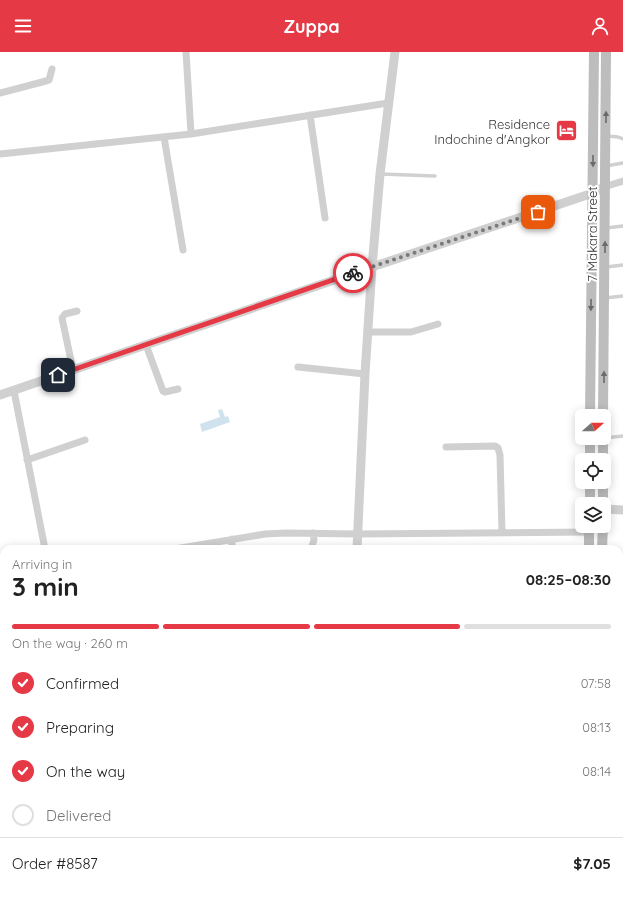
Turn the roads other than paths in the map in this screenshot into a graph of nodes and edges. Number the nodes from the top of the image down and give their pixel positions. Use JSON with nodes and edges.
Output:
{"nodes":[{"id":1,"x":186,"y":52,"type":"edge"},
{"id":2,"x":394,"y":52,"type":"edge"},
{"id":3,"x":594,"y":52,"type":"edge"},
{"id":4,"x":606,"y":52,"type":"edge"},
{"id":5,"x":52,"y":69,"type":"dead end"},
{"id":6,"x":0,"y":93,"type":"edge"},
{"id":7,"x":388,"y":103,"type":"junction"},
{"id":8,"x":310,"y":115,"type":"junction"},
{"id":9,"x":191,"y":134,"type":"junction"},
{"id":10,"x":606,"y":136,"type":"junction"},
{"id":11,"x":164,"y":137,"type":"junction"},
{"id":12,"x":623,"y":139,"type":"edge"},
{"id":13,"x":0,"y":154,"type":"edge"},
{"id":14,"x":623,"y":163,"type":"edge"},
{"id":15,"x":605,"y":166,"type":"junction"},
{"id":16,"x":380,"y":174,"type":"junction"},
{"id":17,"x":435,"y":176,"type":"dead end"},
{"id":18,"x":623,"y":180,"type":"edge"},
{"id":19,"x":604,"y":187,"type":"junction"},
{"id":20,"x":593,"y":193,"type":"junction"},
{"id":21,"x":325,"y":218,"type":"dead end"},
{"id":22,"x":623,"y":226,"type":"edge"},
{"id":23,"x":605,"y":228,"type":"junction"},
{"id":24,"x":183,"y":250,"type":"dead end"},
{"id":25,"x":623,"y":265,"type":"edge"},
{"id":26,"x":372,"y":267,"type":"junction"},
{"id":27,"x":605,"y":267,"type":"junction"},
{"id":28,"x":623,"y":296,"type":"edge"},
{"id":29,"x":604,"y":298,"type":"junction"},
{"id":30,"x":77,"y":311,"type":"dead end"},
{"id":31,"x":438,"y":324,"type":"dead end"},
{"id":32,"x":368,"y":332,"type":"junction"},
{"id":33,"x":146,"y":344,"type":"junction"},
{"id":34,"x":298,"y":367,"type":"dead end"},
{"id":35,"x":73,"y":370,"type":"junction"},
{"id":36,"x":365,"y":374,"type":"junction"},
{"id":37,"x":178,"y":389,"type":"dead end"},
{"id":38,"x":14,"y":391,"type":"junction"},
{"id":39,"x":0,"y":395,"type":"edge"},
{"id":40,"x":590,"y":409,"type":"edge"},
{"id":41,"x":603,"y":409,"type":"edge"},
{"id":42,"x":623,"y":436,"type":"edge"},
{"id":43,"x":611,"y":437,"type":"edge"},
{"id":44,"x":85,"y":440,"type":"dead end"},
{"id":45,"x":446,"y":447,"type":"dead end"},
{"id":46,"x":27,"y":460,"type":"junction"},
{"id":47,"x":611,"y":509,"type":"edge"},
{"id":48,"x":623,"y":510,"type":"edge"},
{"id":49,"x":575,"y":529,"type":"edge"},
{"id":50,"x":502,"y":532,"type":"junction"},
{"id":51,"x":313,"y":533,"type":"junction"},
{"id":52,"x":589,"y":533,"type":"edge"},
{"id":53,"x":603,"y":533,"type":"edge"},
{"id":54,"x":357,"y":534,"type":"junction"},
{"id":55,"x":232,"y":539,"type":"junction"},
{"id":56,"x":44,"y":545,"type":"edge"},
{"id":57,"x":198,"y":545,"type":"edge"},
{"id":58,"x":232,"y":545,"type":"edge"},
{"id":59,"x":312,"y":545,"type":"edge"},
{"id":60,"x":357,"y":545,"type":"edge"},
{"id":61,"x":589,"y":545,"type":"edge"},
{"id":62,"x":602,"y":545,"type":"edge"},
{"id":63,"x":0,"y":825,"type":"edge"},
{"id":64,"x":0,"y":834,"type":"edge"}],
"edges":[{"from":1,"to":9,"type":"street"},
{"from":2,"to":7,"type":"street"},
{"from":3,"to":20,"type":"main road","name":"7 Makara Street","one_way":true},
{"from":10,"to":4,"type":"main road","name":"7 Makara Street","one_way":true},
{"from":5,"to":6,"type":"street"},
{"from":7,"to":8,"type":"street"},
{"from":7,"to":16,"type":"street"},
{"from":8,"to":9,"type":"street"},
{"from":8,"to":21,"type":"street"},
{"from":9,"to":11,"type":"street"},
{"from":10,"to":12,"type":"lane"},
{"from":10,"to":15,"type":"main road","name":"7 Makara Street"},
{"from":11,"to":13,"type":"street"},
{"from":11,"to":24,"type":"street"},
{"from":14,"to":15,"type":"lane"},
{"from":15,"to":19,"type":"main road","name":"7 Makara Street"},
{"from":16,"to":17,"type":"lane"},
{"from":16,"to":26,"type":"street"},
{"from":18,"to":19,"type":"street"},
{"from":19,"to":20,"type":"street"},
{"from":19,"to":23,"type":"main road","name":"7 Makara Street"},
{"from":20,"to":26,"type":"street"},
{"from":20,"to":40,"type":"main road","name":"7 Makara Street","one_way":true},
{"from":22,"to":23,"type":"lane"},
{"from":27,"to":23,"type":"main road","name":"7 Makara Street","one_way":true},
{"from":25,"to":27,"type":"lane"},
{"from":26,"to":32,"type":"street"},
{"from":26,"to":33,"type":"street"},
{"from":27,"to":29,"type":"main road","name":"7 Makara Street"},
{"from":28,"to":29,"type":"lane"},
{"from":41,"to":29,"type":"main road","name":"7 Makara Street","one_way":true},
{"from":30,"to":35,"type":"street"},
{"from":31,"to":32,"type":"street"},
{"from":32,"to":36,"type":"street"},
{"from":33,"to":35,"type":"street"},
{"from":33,"to":37,"type":"street"},
{"from":34,"to":36,"type":"street"},
{"from":35,"to":38,"type":"street"},
{"from":36,"to":54,"type":"street"},
{"from":38,"to":39,"type":"street"},
{"from":38,"to":46,"type":"street"},
{"from":42,"to":43,"type":"lane"},
{"from":44,"to":46,"type":"street"},
{"from":45,"to":50,"type":"street"},
{"from":46,"to":56,"type":"street"},
{"from":47,"to":48,"type":"street"},
{"from":49,"to":50,"type":"street"},
{"from":50,"to":54,"type":"street"},
{"from":51,"to":54,"type":"street"},
{"from":51,"to":55,"type":"street"},
{"from":51,"to":59,"type":"street"},
{"from":52,"to":61,"type":"main road"},
{"from":53,"to":62,"type":"main road"},
{"from":54,"to":60,"type":"street"},
{"from":55,"to":57,"type":"street"},
{"from":55,"to":58,"type":"street"},
{"from":63,"to":64,"type":"street"}]}
